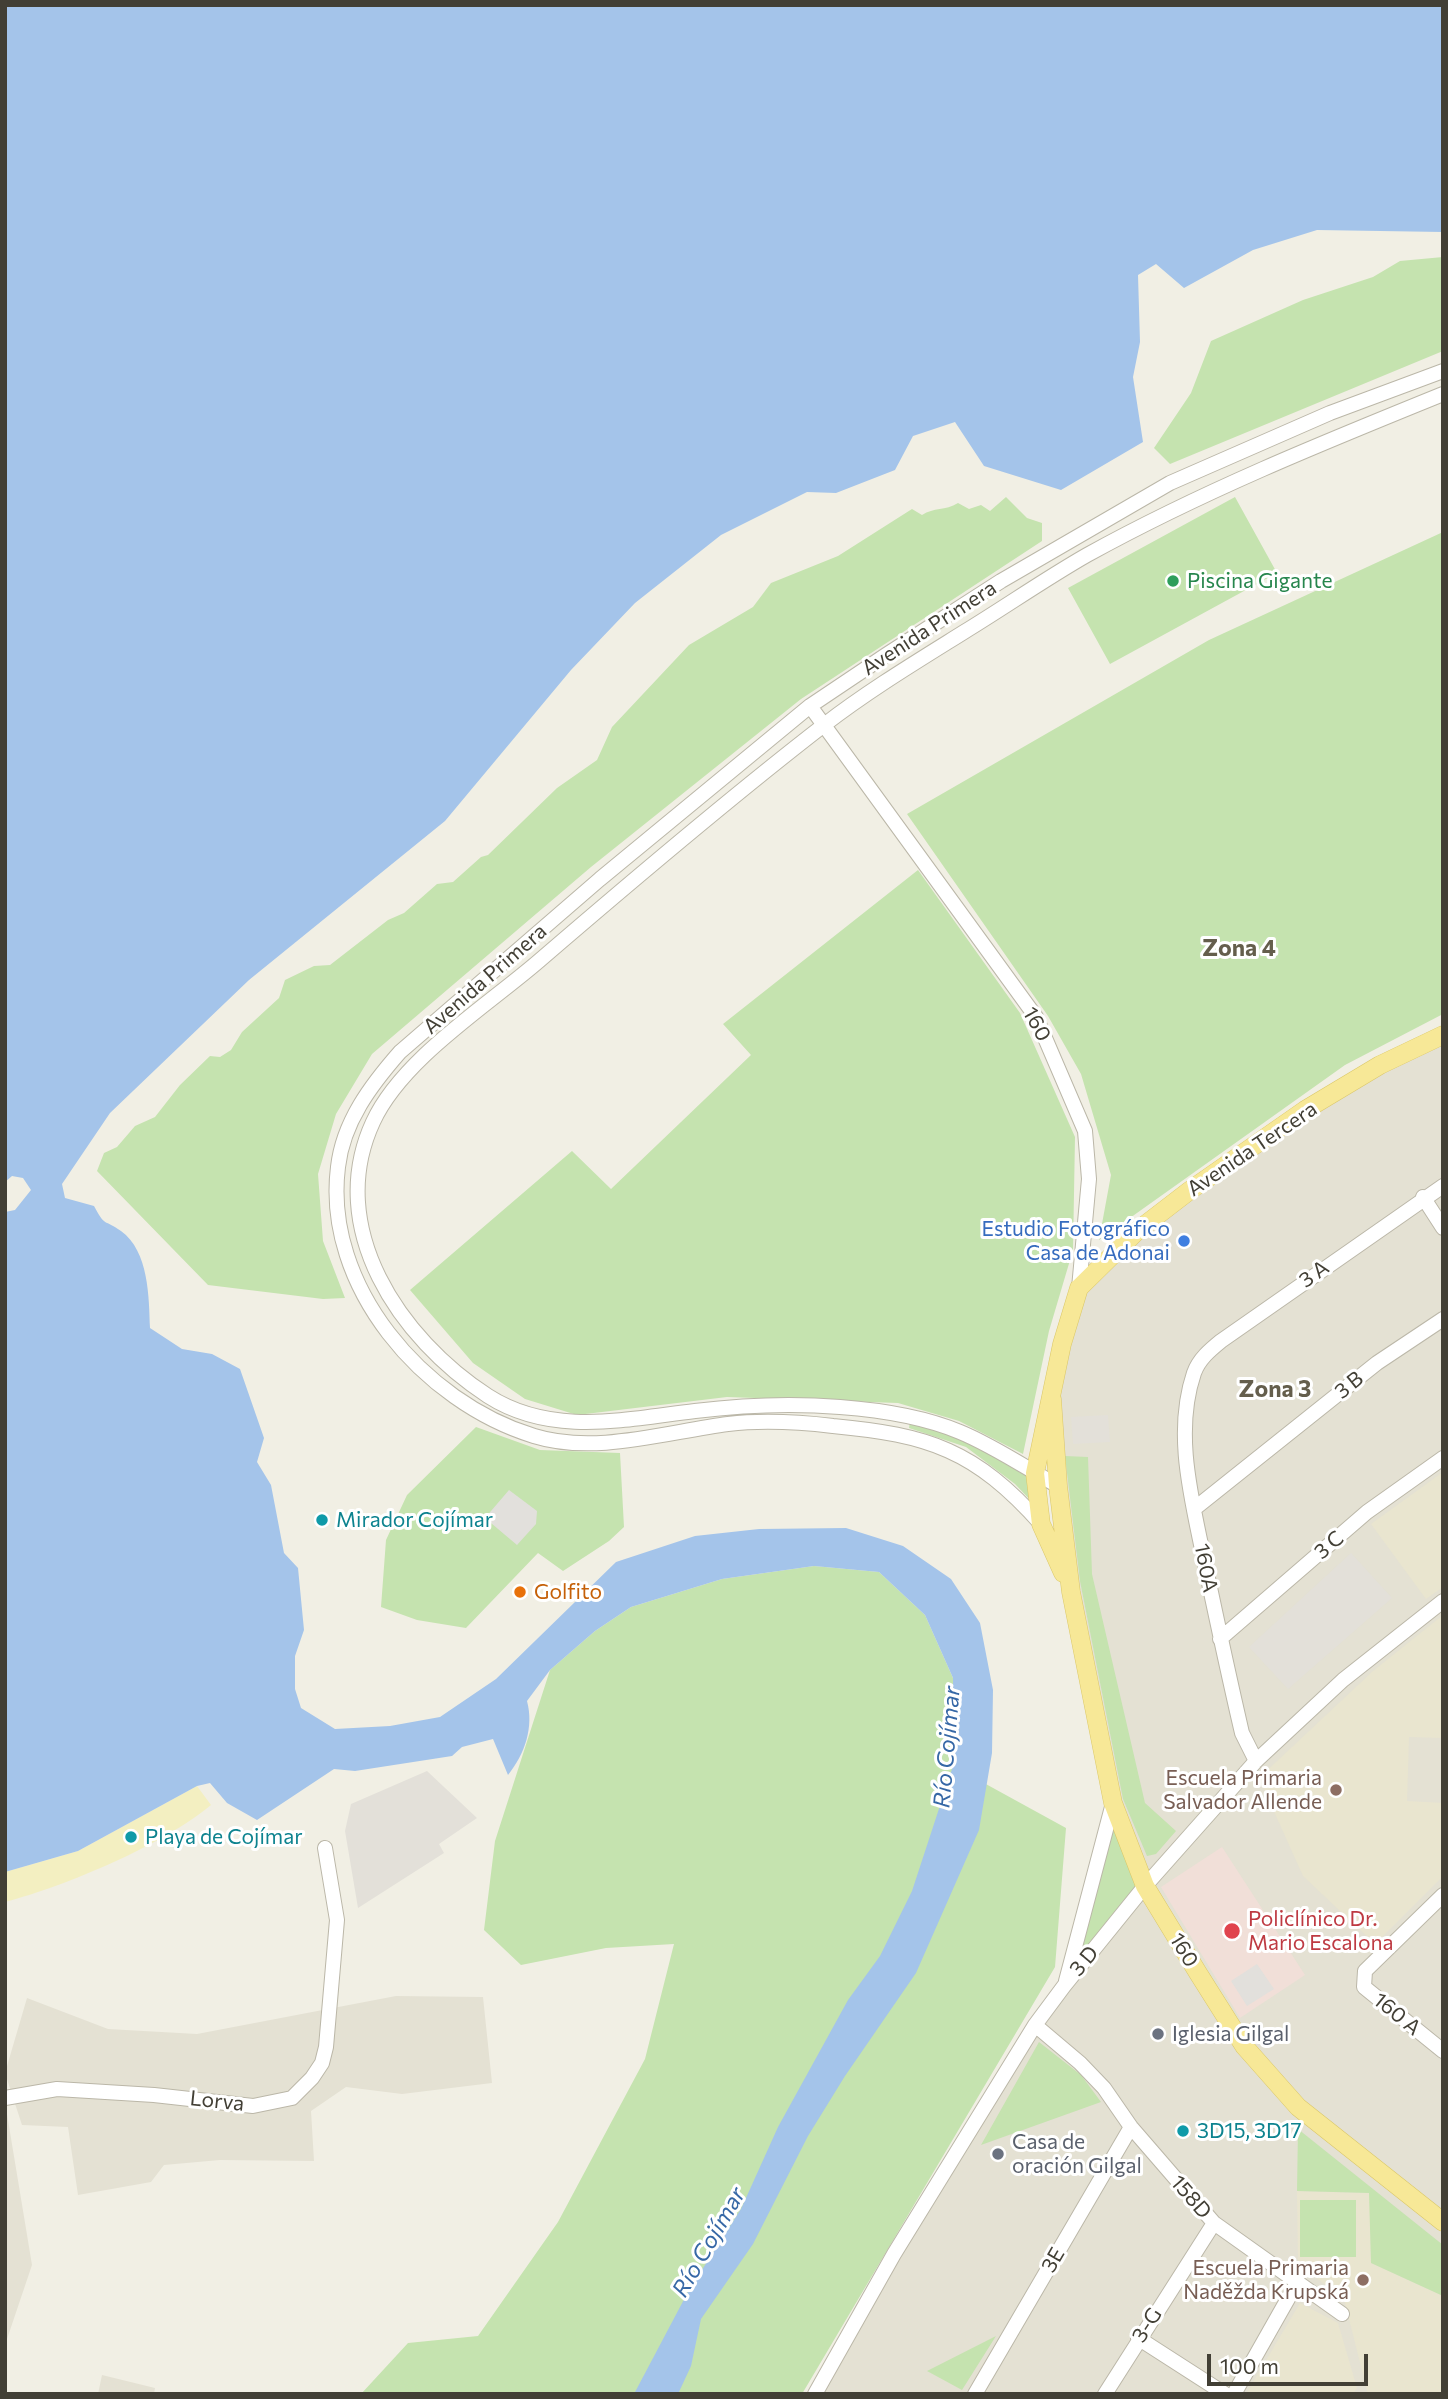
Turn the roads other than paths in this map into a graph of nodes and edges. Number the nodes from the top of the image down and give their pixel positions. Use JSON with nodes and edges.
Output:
{"nodes":[{"id":1,"x":1443,"y":371,"type":"edge"},
{"id":2,"x":1443,"y":394,"type":"edge"},
{"id":3,"x":810,"y":706,"type":"junction"},
{"id":4,"x":825,"y":724,"type":"junction"},
{"id":5,"x":600,"y":879,"type":"junction"},
{"id":6,"x":616,"y":895,"type":"junction"},
{"id":7,"x":1443,"y":1035,"type":"edge"},
{"id":8,"x":400,"y":1052,"type":"junction"},
{"id":9,"x":414,"y":1064,"type":"junction"},
{"id":10,"x":1443,"y":1186,"type":"edge"},
{"id":11,"x":1423,"y":1197,"type":"junction"},
{"id":12,"x":1443,"y":1228,"type":"edge"},
{"id":13,"x":1079,"y":1288,"type":"junction"},
{"id":14,"x":387,"y":1294,"type":"junction"},
{"id":15,"x":369,"y":1306,"type":"junction"},
{"id":16,"x":1443,"y":1320,"type":"edge"},
{"id":17,"x":1194,"y":1372,"type":"joint"},
{"id":18,"x":1052,"y":1399,"type":"junction"},
{"id":19,"x":1443,"y":1458,"type":"edge"},
{"id":20,"x":1035,"y":1473,"type":"junction"},
{"id":21,"x":1058,"y":1486,"type":"junction"},
{"id":22,"x":1061,"y":1507,"type":"junction"},
{"id":23,"x":1194,"y":1509,"type":"junction"},
{"id":24,"x":1041,"y":1524,"type":"junction"},
{"id":25,"x":1071,"y":1592,"type":"junction"},
{"id":26,"x":1443,"y":1601,"type":"edge"},
{"id":27,"x":1220,"y":1639,"type":"junction"},
{"id":28,"x":1256,"y":1761,"type":"junction"},
{"id":29,"x":1113,"y":1803,"type":"junction"},
{"id":30,"x":325,"y":1848,"type":"dead end"},
{"id":31,"x":1145,"y":1886,"type":"junction"},
{"id":32,"x":1443,"y":1895,"type":"edge"},
{"id":33,"x":1064,"y":1986,"type":"junction"},
{"id":34,"x":1035,"y":2025,"type":"junction"},
{"id":35,"x":1443,"y":2052,"type":"edge"},
{"id":36,"x":5,"y":2098,"type":"edge"},
{"id":37,"x":1131,"y":2127,"type":"junction"},
{"id":38,"x":1443,"y":2222,"type":"edge"},
{"id":39,"x":1214,"y":2223,"type":"junction"},
{"id":40,"x":1297,"y":2281,"type":"junction"},
{"id":41,"x":1342,"y":2314,"type":"dead end"},
{"id":42,"x":1138,"y":2339,"type":"junction"},
{"id":43,"x":816,"y":2394,"type":"edge"},
{"id":44,"x":975,"y":2394,"type":"edge"},
{"id":45,"x":1105,"y":2394,"type":"edge"},
{"id":46,"x":1225,"y":2394,"type":"edge"},
{"id":47,"x":1234,"y":2394,"type":"edge"}],
"edges":[{"from":1,"to":3,"type":"street","name":"Avenida Primera"},
{"from":2,"to":4,"type":"street","name":"Avenida Primera"},
{"from":3,"to":4,"type":"street","name":"160"},
{"from":3,"to":5,"type":"street","name":"Avenida Primera"},
{"from":4,"to":6,"type":"street","name":"Avenida Primera"},
{"from":4,"to":13,"type":"street","name":"160"},
{"from":5,"to":6,"type":"street"},
{"from":5,"to":8,"type":"street","name":"Avenida Primera"},
{"from":6,"to":9,"type":"street","name":"Avenida Primera"},
{"from":7,"to":13,"type":"main road","name":"Avenida Tercera"},
{"from":8,"to":9,"type":"street"},
{"from":8,"to":15,"type":"street","name":"Avenida Primera"},
{"from":9,"to":14,"type":"street","name":"Avenida Primera"},
{"from":10,"to":11,"type":"street","name":"3 A"},
{"from":11,"to":12,"type":"street"},
{"from":11,"to":17,"type":"street","name":"3 A"},
{"from":13,"to":18,"type":"main road","name":"160"},
{"from":14,"to":15,"type":"street"},
{"from":14,"to":20,"type":"street","name":"Avenida Primera"},
{"from":15,"to":24,"type":"street","name":"Avenida Primera"},
{"from":16,"to":23,"type":"street","name":"3 B"},
{"from":17,"to":23,"type":"street","name":"160A"},
{"from":18,"to":20,"type":"main road","name":"160"},
{"from":18,"to":21,"type":"main road","name":"160"},
{"from":19,"to":27,"type":"street","name":"3 C"},
{"from":20,"to":21,"type":"street","name":"Avenida Primera"},
{"from":20,"to":24,"type":"main road","name":"160"},
{"from":21,"to":22,"type":"main road","name":"160"},
{"from":22,"to":24,"type":"main road"},
{"from":22,"to":25,"type":"main road","name":"160"},
{"from":23,"to":27,"type":"street","name":"160A"},
{"from":24,"to":25,"type":"main road","name":"160"},
{"from":25,"to":29,"type":"main road","name":"160"},
{"from":26,"to":28,"type":"street","name":"3 D"},
{"from":27,"to":28,"type":"street","name":"160A"},
{"from":28,"to":31,"type":"street","name":"3 D"},
{"from":29,"to":31,"type":"main road","name":"160"},
{"from":29,"to":33,"type":"street"},
{"from":30,"to":36,"type":"street","name":"Lorva"},
{"from":31,"to":33,"type":"street","name":"3 D"},
{"from":31,"to":38,"type":"main road","name":"160"},
{"from":32,"to":35,"type":"street","name":"160 A"},
{"from":33,"to":34,"type":"street","name":"3 D"},
{"from":34,"to":37,"type":"street","name":"158D"},
{"from":34,"to":43,"type":"street","name":"3 D"},
{"from":37,"to":39,"type":"street","name":"158D"},
{"from":37,"to":44,"type":"street","name":"3E"},
{"from":39,"to":40,"type":"street","name":"158D"},
{"from":39,"to":42,"type":"street","name":"3-G"},
{"from":40,"to":41,"type":"street","name":"158D"},
{"from":40,"to":47,"type":"street"},
{"from":42,"to":45,"type":"street","name":"3-G"},
{"from":42,"to":46,"type":"street"}]}
